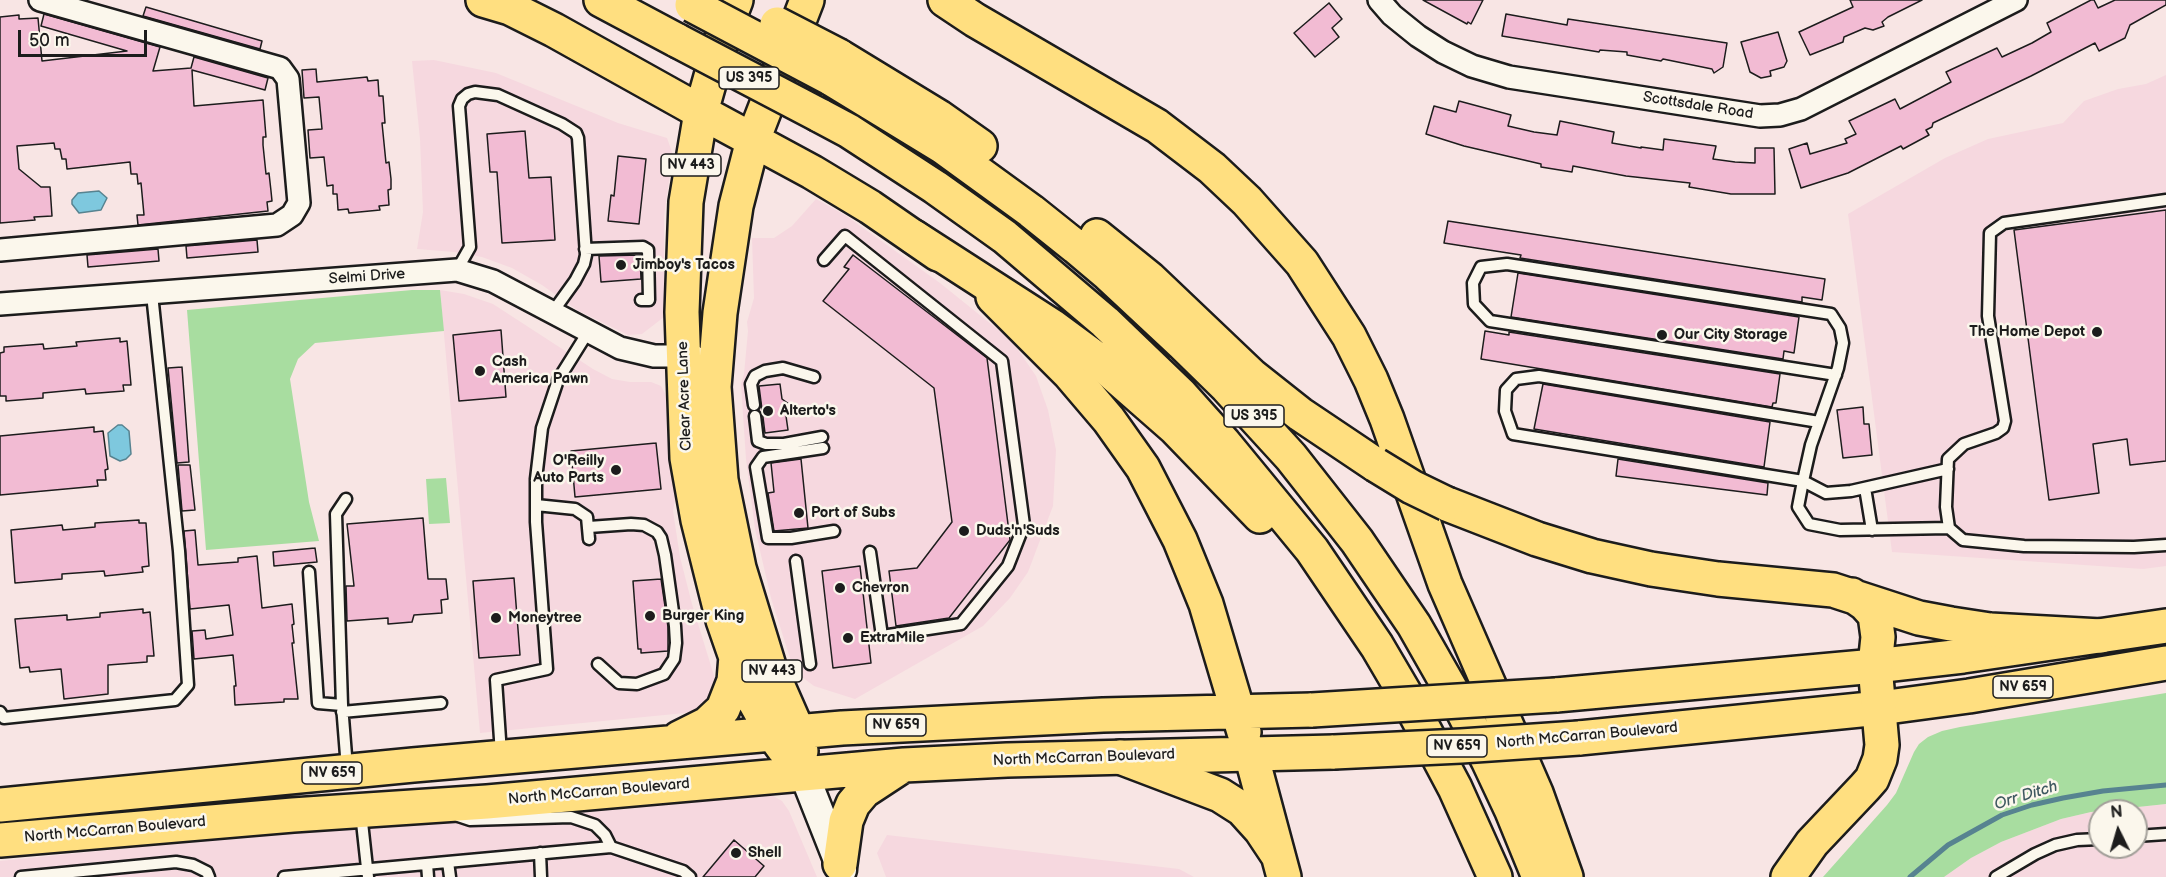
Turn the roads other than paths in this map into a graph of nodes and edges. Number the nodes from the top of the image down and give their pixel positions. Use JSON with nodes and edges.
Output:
{"nodes":[{"id":1,"x":40,"y":0,"type":"edge"},
{"id":2,"x":483,"y":0,"type":"edge"},
{"id":3,"x":601,"y":0,"type":"edge"},
{"id":4,"x":733,"y":0,"type":"edge"},
{"id":5,"x":807,"y":0,"type":"edge"},
{"id":6,"x":945,"y":0,"type":"edge"},
{"id":7,"x":1379,"y":0,"type":"edge"},
{"id":8,"x":2016,"y":0,"type":"edge"},
{"id":9,"x":687,"y":2,"type":"edge"},
{"id":10,"x":835,"y":67,"type":"junction"},
{"id":11,"x":701,"y":112,"type":"junction"},
{"id":12,"x":753,"y":140,"type":"junction"},
{"id":13,"x":2166,"y":200,"type":"edge"},
{"id":14,"x":914,"y":237,"type":"junction"},
{"id":15,"x":585,"y":249,"type":"junction"},
{"id":16,"x":0,"y":250,"type":"edge"},
{"id":17,"x":824,"y":260,"type":"dead end"},
{"id":18,"x":457,"y":270,"type":"junction"},
{"id":19,"x":152,"y":294,"type":"junction"},
{"id":20,"x":641,"y":300,"type":"dead end"},
{"id":21,"x":0,"y":304,"type":"edge"},
{"id":22,"x":552,"y":313,"type":"junction"},
{"id":23,"x":588,"y":332,"type":"junction"},
{"id":24,"x":716,"y":355,"type":"junction"},
{"id":25,"x":683,"y":357,"type":"junction"},
{"id":26,"x":1836,"y":375,"type":"junction"},
{"id":27,"x":814,"y":377,"type":"dead end"},
{"id":28,"x":1819,"y":422,"type":"junction"},
{"id":29,"x":1948,"y":469,"type":"junction"},
{"id":30,"x":1803,"y":481,"type":"junction"},
{"id":31,"x":1865,"y":488,"type":"junction"},
{"id":32,"x":346,"y":499,"type":"dead end"},
{"id":33,"x":536,"y":505,"type":"junction"},
{"id":34,"x":589,"y":527,"type":"junction"},
{"id":35,"x":1949,"y":528,"type":"junction"},
{"id":36,"x":1872,"y":530,"type":"junction"},
{"id":37,"x":834,"y":531,"type":"dead end"},
{"id":38,"x":589,"y":539,"type":"dead end"},
{"id":39,"x":2166,"y":546,"type":"edge"},
{"id":40,"x":870,"y":552,"type":"dead end"},
{"id":41,"x":796,"y":561,"type":"dead end"},
{"id":42,"x":309,"y":572,"type":"dead end"},
{"id":43,"x":1852,"y":595,"type":"junction"},
{"id":44,"x":2166,"y":626,"type":"edge"},
{"id":45,"x":2101,"y":636,"type":"junction"},
{"id":46,"x":736,"y":656,"type":"junction"},
{"id":47,"x":2166,"y":663,"type":"edge"},
{"id":48,"x":598,"y":664,"type":"dead end"},
{"id":49,"x":810,"y":664,"type":"dead end"},
{"id":50,"x":1875,"y":666,"type":"junction"},
{"id":51,"x":441,"y":703,"type":"dead end"},
{"id":52,"x":342,"y":708,"type":"junction"},
{"id":53,"x":1880,"y":708,"type":"junction"},
{"id":54,"x":1238,"y":711,"type":"junction"},
{"id":55,"x":0,"y":712,"type":"edge"},
{"id":56,"x":785,"y":733,"type":"junction"},
{"id":57,"x":1428,"y":736,"type":"junction"},
{"id":58,"x":664,"y":743,"type":"junction"},
{"id":59,"x":1251,"y":754,"type":"junction"},
{"id":60,"x":501,"y":757,"type":"junction"},
{"id":61,"x":1120,"y":757,"type":"junction"},
{"id":62,"x":904,"y":765,"type":"junction"},
{"id":63,"x":347,"y":771,"type":"junction"},
{"id":64,"x":804,"y":774,"type":"junction"},
{"id":65,"x":0,"y":805,"type":"edge"},
{"id":66,"x":430,"y":806,"type":"junction"},
{"id":67,"x":360,"y":810,"type":"junction"},
{"id":68,"x":2166,"y":834,"type":"edge"},
{"id":69,"x":2148,"y":835,"type":"edge"},
{"id":70,"x":2088,"y":839,"type":"edge"},
{"id":71,"x":0,"y":840,"type":"edge"},
{"id":72,"x":611,"y":847,"type":"junction"},
{"id":73,"x":540,"y":854,"type":"junction"},
{"id":74,"x":448,"y":862,"type":"junction"},
{"id":75,"x":427,"y":864,"type":"junction"},
{"id":76,"x":1280,"y":866,"type":"edge"},
{"id":77,"x":842,"y":871,"type":"edge"},
{"id":78,"x":367,"y":873,"type":"edge"},
{"id":79,"x":73,"y":874,"type":"edge"},
{"id":80,"x":328,"y":875,"type":"edge"},
{"id":81,"x":21,"y":877,"type":"edge"},
{"id":82,"x":208,"y":877,"type":"edge"},
{"id":83,"x":284,"y":877,"type":"edge"},
{"id":84,"x":428,"y":877,"type":"edge"},
{"id":85,"x":450,"y":877,"type":"edge"},
{"id":86,"x":542,"y":877,"type":"edge"},
{"id":87,"x":690,"y":877,"type":"edge"},
{"id":88,"x":1495,"y":877,"type":"edge"},
{"id":89,"x":1539,"y":877,"type":"edge"},
{"id":90,"x":1566,"y":877,"type":"edge"},
{"id":91,"x":1788,"y":877,"type":"edge"},
{"id":92,"x":1996,"y":877,"type":"edge"}],
"edges":[{"from":1,"to":16,"type":"street"},
{"from":2,"to":11,"type":"main road"},
{"from":3,"to":57,"type":"main road","number":"US 395","bridge":true},
{"from":4,"to":10,"type":"main road","bridge":true},
{"from":4,"to":11,"type":"main road","name":"Clear Acre Lane","number":"NV 443"},
{"from":5,"to":12,"type":"main road","name":"Clear Acre Lane","number":"NV 443"},
{"from":6,"to":90,"type":"main road"},
{"from":7,"to":8,"type":"street","name":"Scottsdale Road"},
{"from":9,"to":10,"type":"main road","number":"US 395","bridge":true},
{"from":10,"to":43,"type":"main road","bridge":true},
{"from":10,"to":89,"type":"main road","number":"US 395"},
{"from":11,"to":12,"type":"main road"},
{"from":11,"to":25,"type":"main road","name":"Clear Acre Lane","number":"NV 443"},
{"from":12,"to":14,"type":"main road"},
{"from":12,"to":24,"type":"main road","name":"Clear Acre Lane","number":"NV 443"},
{"from":13,"to":29,"type":"lane"},
{"from":14,"to":54,"type":"main road"},
{"from":14,"to":57,"type":"main road"},
{"from":15,"to":18,"type":"lane"},
{"from":15,"to":20,"type":"lane"},
{"from":15,"to":22,"type":"lane"},
{"from":17,"to":40,"type":"lane"},
{"from":18,"to":19,"type":"street","name":"Selmi Drive"},
{"from":18,"to":22,"type":"street","name":"Selmi Drive"},
{"from":19,"to":21,"type":"street","name":"Selmi Drive"},
{"from":19,"to":55,"type":"lane"},
{"from":22,"to":23,"type":"street","name":"Selmi Drive"},
{"from":23,"to":25,"type":"street","name":"Selmi Drive"},
{"from":23,"to":33,"type":"lane"},
{"from":24,"to":25,"type":"street","name":"Selmi Drive"},
{"from":24,"to":56,"type":"main road","name":"Clear Acre Lane","number":"NV 443"},
{"from":25,"to":46,"type":"main road","name":"Clear Acre Lane","number":"NV 443"},
{"from":26,"to":26,"type":"lane"},
{"from":26,"to":28,"type":"lane"},
{"from":27,"to":37,"type":"lane"},
{"from":28,"to":30,"type":"lane"},
{"from":28,"to":30,"type":"lane"},
{"from":29,"to":31,"type":"lane"},
{"from":29,"to":35,"type":"lane"},
{"from":30,"to":31,"type":"lane"},
{"from":30,"to":36,"type":"lane"},
{"from":31,"to":36,"type":"lane"},
{"from":32,"to":52,"type":"lane"},
{"from":33,"to":34,"type":"lane"},
{"from":33,"to":60,"type":"lane"},
{"from":34,"to":38,"type":"lane"},
{"from":34,"to":48,"type":"lane"},
{"from":35,"to":36,"type":"lane"},
{"from":35,"to":39,"type":"lane"},
{"from":41,"to":49,"type":"lane"},
{"from":42,"to":52,"type":"lane"},
{"from":43,"to":45,"type":"main road"},
{"from":43,"to":50,"type":"main road"},
{"from":44,"to":45,"type":"main road","number":"NV 659"},
{"from":45,"to":50,"type":"main road","number":"NV 659"},
{"from":46,"to":56,"type":"main road","name":"Clear Acre Lane","number":"NV 443"},
{"from":46,"to":58,"type":"main road"},
{"from":47,"to":53,"type":"main road","name":"North McCarran Boulevard","number":"NV 659"},
{"from":50,"to":53,"type":"main road"},
{"from":50,"to":54,"type":"main road","number":"NV 659","bridge":true},
{"from":51,"to":52,"type":"lane"},
{"from":52,"to":63,"type":"lane"},
{"from":53,"to":59,"type":"main road","name":"North McCarran Boulevard","number":"NV 659","bridge":true},
{"from":53,"to":91,"type":"main road"},
{"from":54,"to":56,"type":"main road","number":"NV 659"},
{"from":54,"to":59,"type":"main road"},
{"from":56,"to":58,"type":"main road","number":"NV 659"},
{"from":56,"to":64,"type":"main road","name":"Clear Acre Lane","number":"NV 443"},
{"from":57,"to":88,"type":"main road","number":"US 395"},
{"from":58,"to":60,"type":"main road","number":"NV 659"},
{"from":59,"to":61,"type":"main road","name":"North McCarran Boulevard","number":"NV 659"},
{"from":59,"to":76,"type":"main road"},
{"from":60,"to":63,"type":"main road","number":"NV 659"},
{"from":61,"to":62,"type":"main road","name":"North McCarran Boulevard","number":"NV 659"},
{"from":61,"to":76,"type":"main road"},
{"from":62,"to":64,"type":"main road","name":"North McCarran Boulevard","number":"NV 659"},
{"from":62,"to":77,"type":"main road"},
{"from":63,"to":65,"type":"main road","number":"NV 659"},
{"from":64,"to":66,"type":"main road","name":"North McCarran Boulevard","number":"NV 659"},
{"from":64,"to":77,"type":"street","name":"Clear Acre Lane"},
{"from":66,"to":67,"type":"main road","name":"North McCarran Boulevard","number":"NV 659"},
{"from":66,"to":72,"type":"lane"},
{"from":67,"to":71,"type":"main road","name":"North McCarran Boulevard","number":"NV 659"},
{"from":67,"to":78,"type":"lane"},
{"from":68,"to":69,"type":"lane"},
{"from":70,"to":92,"type":"lane"},
{"from":72,"to":73,"type":"lane"},
{"from":72,"to":87,"type":"lane"},
{"from":73,"to":74,"type":"lane"},
{"from":73,"to":86,"type":"lane"},
{"from":74,"to":75,"type":"lane"},
{"from":74,"to":85,"type":"lane"},
{"from":75,"to":78,"type":"lane"},
{"from":75,"to":84,"type":"lane"},
{"from":78,"to":80,"type":"lane"},
{"from":79,"to":81,"type":"lane"},
{"from":79,"to":82,"type":"lane"},
{"from":80,"to":83,"type":"lane"}]}
